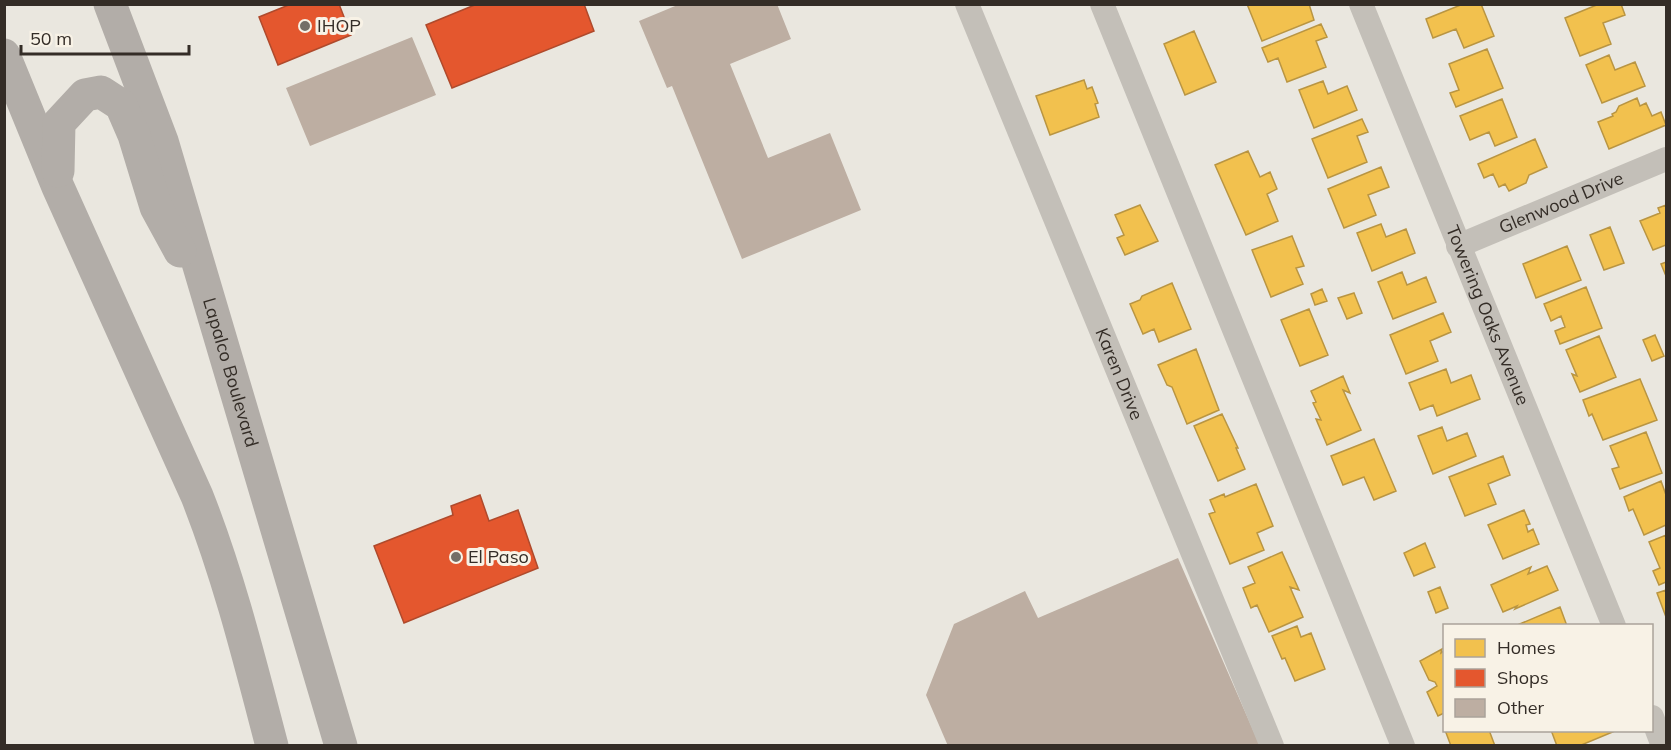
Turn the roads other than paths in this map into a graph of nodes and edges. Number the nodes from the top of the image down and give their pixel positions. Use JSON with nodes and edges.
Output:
{"nodes":[{"id":1,"x":110,"y":4,"type":"edge"},
{"id":2,"x":967,"y":4,"type":"edge"},
{"id":3,"x":1102,"y":4,"type":"edge"},
{"id":4,"x":1361,"y":4,"type":"edge"},
{"id":5,"x":4,"y":55,"type":"edge"},
{"id":6,"x":1666,"y":159,"type":"edge"},
{"id":7,"x":58,"y":187,"type":"junction"},
{"id":8,"x":1458,"y":246,"type":"junction"},
{"id":9,"x":212,"y":308,"type":"junction"},
{"id":10,"x":1613,"y":624,"type":"edge"},
{"id":11,"x":1653,"y":720,"type":"edge"},
{"id":12,"x":272,"y":746,"type":"edge"},
{"id":13,"x":341,"y":746,"type":"edge"},
{"id":14,"x":1272,"y":746,"type":"edge"},
{"id":15,"x":1404,"y":746,"type":"edge"},
{"id":16,"x":1663,"y":746,"type":"edge"}],
"edges":[{"from":1,"to":9,"type":"main road","name":"Lapalco Boulevard"},
{"from":2,"to":14,"type":"street","name":"Karen Drive"},
{"from":3,"to":15,"type":"street"},
{"from":4,"to":8,"type":"street","name":"Towering Oaks Avenue"},
{"from":5,"to":7,"type":"main road"},
{"from":6,"to":8,"type":"street","name":"Glenwood Drive"},
{"from":7,"to":9,"type":"main road"},
{"from":7,"to":12,"type":"main road"},
{"from":8,"to":10,"type":"street","name":"Towering Oaks Avenue"},
{"from":9,"to":13,"type":"main road","name":"Lapalco Boulevard"},
{"from":11,"to":16,"type":"street"}]}
